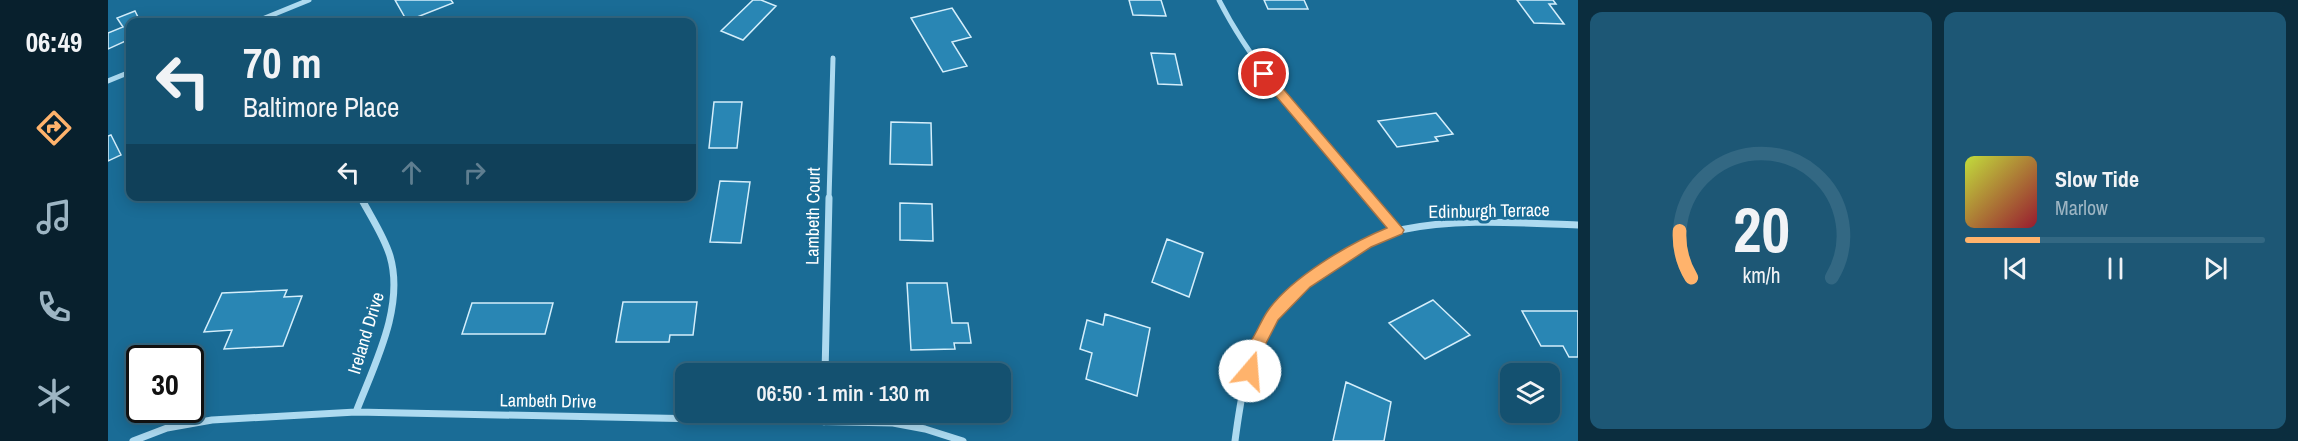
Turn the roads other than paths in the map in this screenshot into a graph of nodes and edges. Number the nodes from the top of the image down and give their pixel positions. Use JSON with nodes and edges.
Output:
{"nodes":[{"id":1,"x":309,"y":0,"type":"edge"},
{"id":2,"x":1219,"y":0,"type":"edge"},
{"id":3,"x":265,"y":18,"type":"edge"},
{"id":4,"x":833,"y":58,"type":"dead end"},
{"id":5,"x":126,"y":74,"type":"edge"},
{"id":6,"x":108,"y":81,"type":"edge"},
{"id":7,"x":362,"y":201,"type":"edge"},
{"id":8,"x":1578,"y":225,"type":"edge"},
{"id":9,"x":1397,"y":230,"type":"junction"},
{"id":10,"x":825,"y":363,"type":"edge"},
{"id":11,"x":356,"y":412,"type":"junction"},
{"id":12,"x":675,"y":419,"type":"edge"},
{"id":13,"x":893,"y":423,"type":"edge"},
{"id":14,"x":133,"y":441,"type":"edge"},
{"id":15,"x":963,"y":441,"type":"edge"},
{"id":16,"x":1235,"y":441,"type":"edge"}],
"edges":[{"from":1,"to":3,"type":"street"},
{"from":2,"to":9,"type":"street"},
{"from":4,"to":10,"type":"street","name":"Lambeth Court"},
{"from":5,"to":6,"type":"street"},
{"from":7,"to":11,"type":"street","name":"Ireland Drive"},
{"from":8,"to":9,"type":"street","name":"Edinburgh Terrace"},
{"from":9,"to":16,"type":"street","name":"Edinburgh Terrace"},
{"from":11,"to":12,"type":"street","name":"Lambeth Drive"},
{"from":11,"to":14,"type":"street","name":"Lambeth Drive"},
{"from":13,"to":15,"type":"street","name":"Lambeth Drive"}]}
